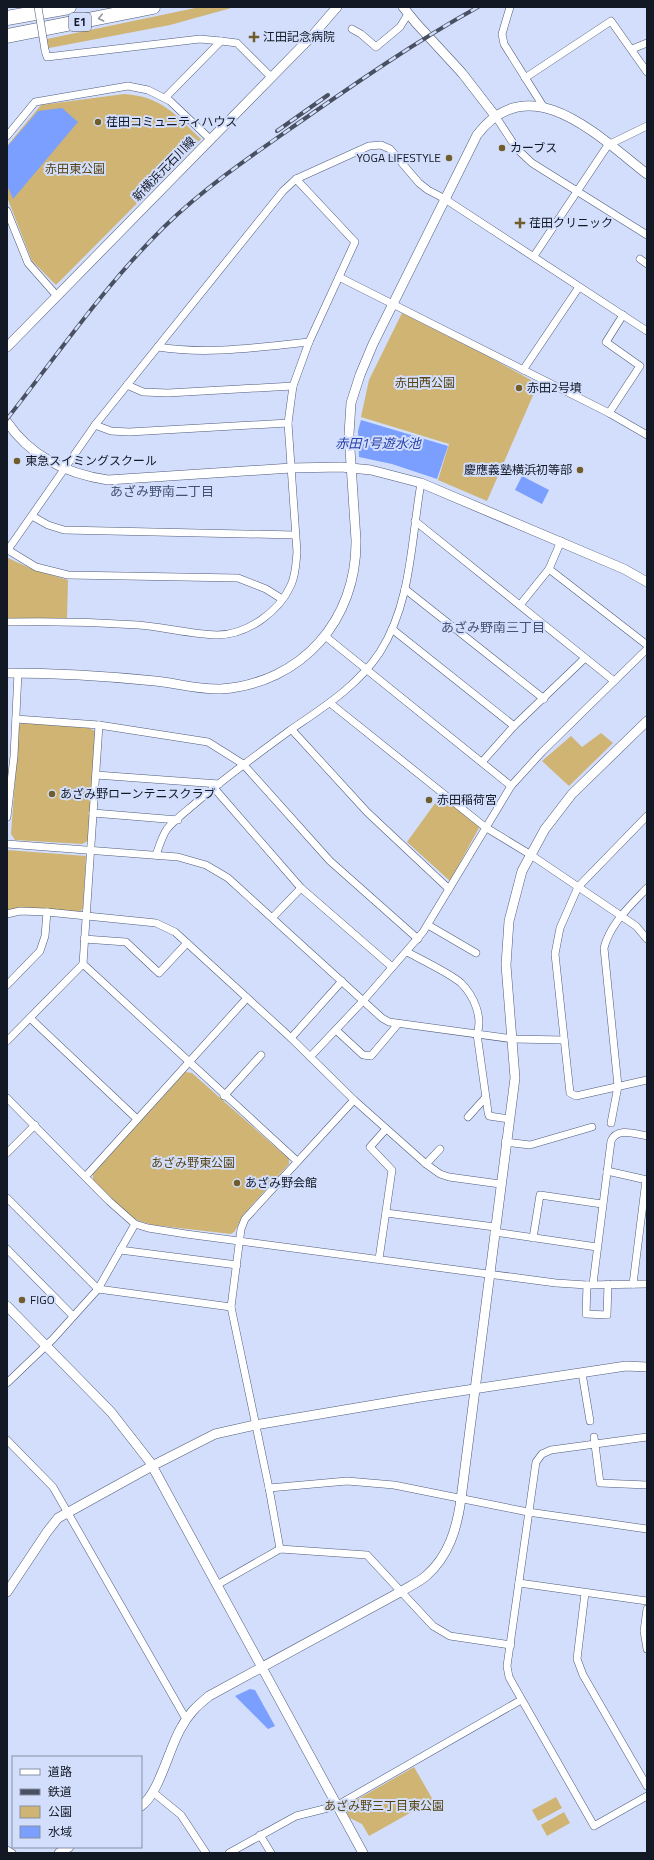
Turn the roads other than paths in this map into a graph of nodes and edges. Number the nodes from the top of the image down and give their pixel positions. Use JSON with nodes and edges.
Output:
{"nodes":[{"id":1,"x":38,"y":7,"type":"edge"},
{"id":2,"x":69,"y":7,"type":"edge"},
{"id":3,"x":153,"y":7,"type":"edge"},
{"id":4,"x":337,"y":7,"type":"edge"},
{"id":5,"x":510,"y":7,"type":"edge"},
{"id":6,"x":406,"y":10,"type":"edge"},
{"id":7,"x":7,"y":18,"type":"edge"},
{"id":8,"x":352,"y":29,"type":"dead end"},
{"id":9,"x":7,"y":36,"type":"edge"},
{"id":10,"x":221,"y":41,"type":"junction"},
{"id":11,"x":647,"y":43,"type":"edge"},
{"id":12,"x":632,"y":49,"type":"junction"},
{"id":13,"x":647,"y":72,"type":"edge"},
{"id":14,"x":271,"y":77,"type":"junction"},
{"id":15,"x":525,"y":78,"type":"junction"},
{"id":16,"x":165,"y":98,"type":"junction"},
{"id":17,"x":543,"y":106,"type":"junction"},
{"id":18,"x":496,"y":117,"type":"junction"},
{"id":19,"x":647,"y":126,"type":"edge"},
{"id":20,"x":7,"y":136,"type":"edge"},
{"id":21,"x":210,"y":139,"type":"junction"},
{"id":22,"x":608,"y":144,"type":"junction"},
{"id":23,"x":647,"y":174,"type":"edge"},
{"id":24,"x":296,"y":180,"type":"junction"},
{"id":25,"x":576,"y":191,"type":"junction"},
{"id":26,"x":445,"y":199,"type":"junction"},
{"id":27,"x":7,"y":211,"type":"edge"},
{"id":28,"x":9,"y":223,"type":"edge"},
{"id":29,"x":647,"y":235,"type":"edge"},
{"id":30,"x":534,"y":256,"type":"junction"},
{"id":31,"x":640,"y":259,"type":"dead end"},
{"id":32,"x":647,"y":264,"type":"edge"},
{"id":33,"x":339,"y":277,"type":"junction"},
{"id":34,"x":580,"y":287,"type":"junction"},
{"id":35,"x":57,"y":296,"type":"junction"},
{"id":36,"x":394,"y":304,"type":"junction"},
{"id":37,"x":623,"y":315,"type":"junction"},
{"id":38,"x":647,"y":331,"type":"edge"},
{"id":39,"x":309,"y":342,"type":"junction"},
{"id":40,"x":7,"y":347,"type":"edge"},
{"id":41,"x":158,"y":347,"type":"junction"},
{"id":42,"x":523,"y":370,"type":"junction"},
{"id":43,"x":128,"y":385,"type":"junction"},
{"id":44,"x":293,"y":386,"type":"junction"},
{"id":45,"x":609,"y":413,"type":"junction"},
{"id":46,"x":7,"y":422,"type":"edge"},
{"id":47,"x":288,"y":423,"type":"junction"},
{"id":48,"x":95,"y":425,"type":"junction"},
{"id":49,"x":647,"y":435,"type":"edge"},
{"id":50,"x":291,"y":468,"type":"junction"},
{"id":51,"x":352,"y":468,"type":"junction"},
{"id":52,"x":64,"y":470,"type":"junction"},
{"id":53,"x":421,"y":483,"type":"junction"},
{"id":54,"x":32,"y":516,"type":"junction"},
{"id":55,"x":415,"y":521,"type":"junction"},
{"id":56,"x":295,"y":535,"type":"junction"},
{"id":57,"x":561,"y":542,"type":"junction"},
{"id":58,"x":7,"y":551,"type":"edge"},
{"id":59,"x":549,"y":569,"type":"junction"},
{"id":60,"x":647,"y":582,"type":"edge"},
{"id":61,"x":405,"y":589,"type":"junction"},
{"id":62,"x":282,"y":599,"type":"junction"},
{"id":63,"x":520,"y":605,"type":"junction"},
{"id":64,"x":7,"y":622,"type":"edge"},
{"id":65,"x":392,"y":629,"type":"junction"},
{"id":66,"x":325,"y":636,"type":"junction"},
{"id":67,"x":647,"y":645,"type":"edge"},
{"id":68,"x":647,"y":649,"type":"edge"},
{"id":69,"x":584,"y":659,"type":"junction"},
{"id":70,"x":366,"y":670,"type":"junction"},
{"id":71,"x":7,"y":673,"type":"edge"},
{"id":72,"x":18,"y":673,"type":"junction"},
{"id":73,"x":614,"y":681,"type":"junction"},
{"id":74,"x":544,"y":699,"type":"junction"},
{"id":75,"x":330,"y":703,"type":"junction"},
{"id":76,"x":16,"y":718,"type":"junction"},
{"id":77,"x":647,"y":721,"type":"edge"},
{"id":78,"x":99,"y":724,"type":"junction"},
{"id":79,"x":514,"y":726,"type":"junction"},
{"id":80,"x":292,"y":730,"type":"junction"},
{"id":81,"x":10,"y":756,"type":"edge"},
{"id":82,"x":482,"y":762,"type":"junction"},
{"id":83,"x":243,"y":764,"type":"junction"},
{"id":84,"x":96,"y":775,"type":"junction"},
{"id":85,"x":216,"y":786,"type":"junction"},
{"id":86,"x":511,"y":786,"type":"junction"},
{"id":87,"x":8,"y":798,"type":"edge"},
{"id":88,"x":93,"y":813,"type":"junction"},
{"id":89,"x":647,"y":816,"type":"edge"},
{"id":90,"x":7,"y":817,"type":"edge"},
{"id":91,"x":178,"y":820,"type":"junction"},
{"id":92,"x":485,"y":827,"type":"junction"},
{"id":93,"x":7,"y":844,"type":"edge"},
{"id":94,"x":90,"y":850,"type":"junction"},
{"id":95,"x":156,"y":854,"type":"junction"},
{"id":96,"x":531,"y":855,"type":"junction"},
{"id":97,"x":301,"y":888,"type":"junction"},
{"id":98,"x":449,"y":888,"type":"junction"},
{"id":99,"x":578,"y":888,"type":"junction"},
{"id":100,"x":647,"y":888,"type":"edge"},
{"id":101,"x":47,"y":912,"type":"junction"},
{"id":102,"x":7,"y":914,"type":"edge"},
{"id":103,"x":86,"y":916,"type":"junction"},
{"id":104,"x":273,"y":917,"type":"junction"},
{"id":105,"x":621,"y":917,"type":"junction"},
{"id":106,"x":428,"y":925,"type":"junction"},
{"id":107,"x":647,"y":938,"type":"edge"},
{"id":108,"x":84,"y":939,"type":"junction"},
{"id":109,"x":418,"y":939,"type":"junction"},
{"id":110,"x":187,"y":943,"type":"junction"},
{"id":111,"x":407,"y":952,"type":"junction"},
{"id":112,"x":476,"y":954,"type":"dead end"},
{"id":113,"x":83,"y":964,"type":"junction"},
{"id":114,"x":392,"y":967,"type":"junction"},
{"id":115,"x":342,"y":982,"type":"junction"},
{"id":116,"x":7,"y":985,"type":"edge"},
{"id":117,"x":247,"y":998,"type":"junction"},
{"id":118,"x":363,"y":1001,"type":"junction"},
{"id":119,"x":30,"y":1018,"type":"junction"},
{"id":120,"x":398,"y":1024,"type":"junction"},
{"id":121,"x":336,"y":1030,"type":"junction"},
{"id":122,"x":477,"y":1034,"type":"junction"},
{"id":123,"x":291,"y":1038,"type":"junction"},
{"id":124,"x":513,"y":1039,"type":"junction"},
{"id":125,"x":564,"y":1040,"type":"junction"},
{"id":126,"x":7,"y":1041,"type":"edge"},
{"id":127,"x":260,"y":1055,"type":"dead end"},
{"id":128,"x":310,"y":1057,"type":"junction"},
{"id":129,"x":190,"y":1062,"type":"junction"},
{"id":130,"x":647,"y":1080,"type":"edge"},
{"id":131,"x":618,"y":1086,"type":"junction"},
{"id":132,"x":224,"y":1096,"type":"junction"},
{"id":133,"x":7,"y":1098,"type":"edge"},
{"id":134,"x":485,"y":1098,"type":"junction"},
{"id":135,"x":354,"y":1100,"type":"junction"},
{"id":136,"x":468,"y":1117,"type":"dead end"},
{"id":137,"x":137,"y":1119,"type":"junction"},
{"id":138,"x":509,"y":1119,"type":"junction"},
{"id":139,"x":611,"y":1123,"type":"dead end"},
{"id":140,"x":35,"y":1125,"type":"junction"},
{"id":141,"x":592,"y":1126,"type":"dead end"},
{"id":142,"x":386,"y":1129,"type":"junction"},
{"id":143,"x":647,"y":1136,"type":"edge"},
{"id":144,"x":505,"y":1142,"type":"junction"},
{"id":145,"x":440,"y":1149,"type":"dead end"},
{"id":146,"x":7,"y":1153,"type":"edge"},
{"id":147,"x":297,"y":1161,"type":"junction"},
{"id":148,"x":426,"y":1164,"type":"junction"},
{"id":149,"x":607,"y":1171,"type":"junction"},
{"id":150,"x":86,"y":1176,"type":"junction"},
{"id":151,"x":647,"y":1180,"type":"edge"},
{"id":152,"x":500,"y":1184,"type":"junction"},
{"id":153,"x":7,"y":1198,"type":"edge"},
{"id":154,"x":602,"y":1204,"type":"junction"},
{"id":155,"x":386,"y":1213,"type":"junction"},
{"id":156,"x":135,"y":1224,"type":"junction"},
{"id":157,"x":495,"y":1230,"type":"junction"},
{"id":158,"x":533,"y":1238,"type":"junction"},
{"id":159,"x":240,"y":1240,"type":"junction"},
{"id":160,"x":597,"y":1247,"type":"junction"},
{"id":161,"x":7,"y":1248,"type":"edge"},
{"id":162,"x":120,"y":1250,"type":"junction"},
{"id":163,"x":379,"y":1259,"type":"junction"},
{"id":164,"x":237,"y":1265,"type":"junction"},
{"id":165,"x":490,"y":1273,"type":"junction"},
{"id":166,"x":608,"y":1284,"type":"junction"},
{"id":167,"x":633,"y":1284,"type":"junction"},
{"id":168,"x":647,"y":1284,"type":"edge"},
{"id":169,"x":590,"y":1285,"type":"junction"},
{"id":170,"x":98,"y":1289,"type":"junction"},
{"id":171,"x":7,"y":1306,"type":"edge"},
{"id":172,"x":231,"y":1307,"type":"junction"},
{"id":173,"x":73,"y":1316,"type":"junction"},
{"id":174,"x":46,"y":1346,"type":"junction"},
{"id":175,"x":647,"y":1366,"type":"edge"},
{"id":176,"x":582,"y":1373,"type":"junction"},
{"id":177,"x":7,"y":1383,"type":"edge"},
{"id":178,"x":475,"y":1390,"type":"junction"},
{"id":179,"x":590,"y":1421,"type":"dead end"},
{"id":180,"x":255,"y":1425,"type":"junction"},
{"id":181,"x":647,"y":1437,"type":"edge"},
{"id":182,"x":7,"y":1440,"type":"edge"},
{"id":183,"x":594,"y":1440,"type":"junction"},
{"id":184,"x":152,"y":1466,"type":"junction"},
{"id":185,"x":647,"y":1485,"type":"edge"},
{"id":186,"x":269,"y":1488,"type":"junction"},
{"id":187,"x":461,"y":1499,"type":"junction"},
{"id":188,"x":68,"y":1512,"type":"junction"},
{"id":189,"x":528,"y":1512,"type":"junction"},
{"id":190,"x":647,"y":1529,"type":"edge"},
{"id":191,"x":280,"y":1548,"type":"junction"},
{"id":192,"x":519,"y":1583,"type":"junction"},
{"id":193,"x":217,"y":1585,"type":"junction"},
{"id":194,"x":402,"y":1591,"type":"junction"},
{"id":195,"x":7,"y":1592,"type":"edge"},
{"id":196,"x":585,"y":1593,"type":"junction"},
{"id":197,"x":647,"y":1601,"type":"edge"},
{"id":198,"x":647,"y":1609,"type":"edge"},
{"id":199,"x":511,"y":1645,"type":"junction"},
{"id":200,"x":647,"y":1649,"type":"edge"},
{"id":201,"x":262,"y":1668,"type":"junction"},
{"id":202,"x":521,"y":1700,"type":"junction"},
{"id":203,"x":186,"y":1719,"type":"junction"},
{"id":204,"x":647,"y":1786,"type":"edge"},
{"id":205,"x":154,"y":1793,"type":"junction"},
{"id":206,"x":647,"y":1796,"type":"edge"},
{"id":207,"x":142,"y":1805,"type":"edge"},
{"id":208,"x":336,"y":1806,"type":"junction"},
{"id":209,"x":260,"y":1834,"type":"junction"},
{"id":210,"x":7,"y":1850,"type":"edge"},
{"id":211,"x":12,"y":1853,"type":"edge"},
{"id":212,"x":206,"y":1853,"type":"edge"},
{"id":213,"x":229,"y":1853,"type":"edge"},
{"id":214,"x":271,"y":1853,"type":"edge"},
{"id":215,"x":363,"y":1853,"type":"edge"}],
"edges":[{"from":1,"to":10,"type":"street","bridge":true},
{"from":2,"to":7,"type":"highway","number":"E1"},
{"from":3,"to":9,"type":"highway","number":"E1","one_way":true},
{"from":4,"to":14,"type":"street","name":"新横浜元石川線"},
{"from":5,"to":15,"type":"street"},
{"from":6,"to":8,"type":"street"},
{"from":6,"to":18,"type":"street"},
{"from":10,"to":14,"type":"street"},
{"from":10,"to":16,"type":"street"},
{"from":11,"to":12,"type":"street"},
{"from":12,"to":13,"type":"street"},
{"from":12,"to":15,"type":"street"},
{"from":14,"to":21,"type":"street","name":"新横浜元石川線"},
{"from":15,"to":17,"type":"street"},
{"from":16,"to":20,"type":"street"},
{"from":16,"to":21,"type":"street"},
{"from":17,"to":18,"type":"street"},
{"from":17,"to":22,"type":"street"},
{"from":18,"to":25,"type":"street"},
{"from":18,"to":26,"type":"street"},
{"from":19,"to":22,"type":"street"},
{"from":21,"to":35,"type":"street","name":"新横浜元石川線"},
{"from":22,"to":23,"type":"street"},
{"from":22,"to":25,"type":"street"},
{"from":24,"to":26,"type":"street"},
{"from":24,"to":33,"type":"street"},
{"from":24,"to":41,"type":"street"},
{"from":25,"to":29,"type":"street"},
{"from":25,"to":30,"type":"street"},
{"from":26,"to":30,"type":"street"},
{"from":26,"to":36,"type":"street"},
{"from":27,"to":28,"type":"street"},
{"from":28,"to":35,"type":"street"},
{"from":30,"to":34,"type":"street"},
{"from":31,"to":32,"type":"street"},
{"from":33,"to":36,"type":"street"},
{"from":33,"to":39,"type":"street"},
{"from":34,"to":37,"type":"street"},
{"from":34,"to":42,"type":"street"},
{"from":35,"to":40,"type":"street","name":"新横浜元石川線"},
{"from":36,"to":42,"type":"street"},
{"from":36,"to":51,"type":"street"},
{"from":37,"to":38,"type":"street"},
{"from":37,"to":45,"type":"street"},
{"from":39,"to":41,"type":"street"},
{"from":39,"to":44,"type":"street"},
{"from":41,"to":43,"type":"street"},
{"from":42,"to":45,"type":"street"},
{"from":43,"to":44,"type":"street"},
{"from":43,"to":48,"type":"street"},
{"from":44,"to":47,"type":"street"},
{"from":45,"to":49,"type":"street"},
{"from":46,"to":52,"type":"street"},
{"from":47,"to":48,"type":"street"},
{"from":47,"to":50,"type":"street"},
{"from":48,"to":52,"type":"street"},
{"from":50,"to":51,"type":"street"},
{"from":50,"to":52,"type":"street"},
{"from":50,"to":56,"type":"street"},
{"from":51,"to":53,"type":"street"},
{"from":51,"to":66,"type":"street"},
{"from":52,"to":54,"type":"street"},
{"from":53,"to":55,"type":"street"},
{"from":53,"to":57,"type":"street"},
{"from":54,"to":56,"type":"street"},
{"from":54,"to":58,"type":"street"},
{"from":55,"to":61,"type":"street"},
{"from":55,"to":63,"type":"street"},
{"from":56,"to":62,"type":"street"},
{"from":57,"to":59,"type":"street"},
{"from":57,"to":60,"type":"street"},
{"from":58,"to":62,"type":"street"},
{"from":59,"to":63,"type":"street"},
{"from":59,"to":67,"type":"street"},
{"from":61,"to":65,"type":"street"},
{"from":61,"to":74,"type":"street"},
{"from":62,"to":64,"type":"street"},
{"from":63,"to":69,"type":"street"},
{"from":65,"to":70,"type":"street"},
{"from":65,"to":79,"type":"street"},
{"from":66,"to":70,"type":"street"},
{"from":66,"to":72,"type":"street"},
{"from":68,"to":73,"type":"street"},
{"from":69,"to":73,"type":"street"},
{"from":69,"to":74,"type":"street"},
{"from":70,"to":75,"type":"street"},
{"from":70,"to":82,"type":"street"},
{"from":71,"to":72,"type":"street"},
{"from":72,"to":76,"type":"street"},
{"from":73,"to":86,"type":"street"},
{"from":74,"to":79,"type":"street"},
{"from":75,"to":80,"type":"street"},
{"from":75,"to":92,"type":"street"},
{"from":76,"to":78,"type":"street"},
{"from":76,"to":81,"type":"street"},
{"from":77,"to":96,"type":"street"},
{"from":78,"to":83,"type":"street"},
{"from":78,"to":84,"type":"street"},
{"from":79,"to":82,"type":"street"},
{"from":80,"to":83,"type":"street"},
{"from":80,"to":98,"type":"street"},
{"from":81,"to":87,"type":"street"},
{"from":82,"to":86,"type":"street"},
{"from":83,"to":85,"type":"street"},
{"from":83,"to":109,"type":"street"},
{"from":84,"to":85,"type":"street"},
{"from":84,"to":88,"type":"street"},
{"from":85,"to":91,"type":"street"},
{"from":85,"to":97,"type":"street"},
{"from":86,"to":92,"type":"street"},
{"from":87,"to":90,"type":"street"},
{"from":88,"to":91,"type":"street"},
{"from":88,"to":94,"type":"street"},
{"from":89,"to":99,"type":"street"},
{"from":91,"to":95,"type":"street"},
{"from":92,"to":96,"type":"street"},
{"from":92,"to":98,"type":"street"},
{"from":93,"to":94,"type":"street"},
{"from":94,"to":95,"type":"street"},
{"from":94,"to":103,"type":"street"},
{"from":95,"to":104,"type":"street"},
{"from":96,"to":99,"type":"street"},
{"from":96,"to":124,"type":"street"},
{"from":97,"to":104,"type":"street"},
{"from":97,"to":114,"type":"street"},
{"from":98,"to":106,"type":"street"},
{"from":99,"to":105,"type":"street"},
{"from":99,"to":125,"type":"street"},
{"from":100,"to":105,"type":"street"},
{"from":101,"to":102,"type":"street"},
{"from":101,"to":103,"type":"street"},
{"from":101,"to":116,"type":"street"},
{"from":103,"to":108,"type":"street"},
{"from":103,"to":110,"type":"street"},
{"from":104,"to":115,"type":"street"},
{"from":105,"to":107,"type":"street"},
{"from":105,"to":131,"type":"street"},
{"from":106,"to":109,"type":"street"},
{"from":106,"to":112,"type":"street"},
{"from":108,"to":110,"type":"street"},
{"from":108,"to":113,"type":"street"},
{"from":109,"to":111,"type":"street"},
{"from":110,"to":117,"type":"street"},
{"from":111,"to":114,"type":"street"},
{"from":111,"to":122,"type":"street"},
{"from":113,"to":119,"type":"street"},
{"from":113,"to":129,"type":"street"},
{"from":114,"to":118,"type":"street"},
{"from":115,"to":118,"type":"street"},
{"from":115,"to":123,"type":"street"},
{"from":117,"to":123,"type":"street"},
{"from":117,"to":129,"type":"street"},
{"from":118,"to":120,"type":"street"},
{"from":118,"to":121,"type":"street"},
{"from":119,"to":126,"type":"street"},
{"from":119,"to":137,"type":"street"},
{"from":120,"to":121,"type":"street"},
{"from":120,"to":122,"type":"street"},
{"from":121,"to":128,"type":"street"},
{"from":122,"to":124,"type":"street"},
{"from":122,"to":134,"type":"street"},
{"from":123,"to":128,"type":"street"},
{"from":124,"to":125,"type":"street"},
{"from":124,"to":138,"type":"street"},
{"from":125,"to":131,"type":"street"},
{"from":127,"to":132,"type":"street"},
{"from":128,"to":135,"type":"street"},
{"from":129,"to":132,"type":"street"},
{"from":129,"to":137,"type":"street"},
{"from":130,"to":131,"type":"street"},
{"from":131,"to":139,"type":"street"},
{"from":132,"to":147,"type":"street"},
{"from":133,"to":140,"type":"street"},
{"from":134,"to":136,"type":"street"},
{"from":134,"to":138,"type":"street"},
{"from":135,"to":142,"type":"street"},
{"from":135,"to":147,"type":"street"},
{"from":137,"to":150,"type":"street"},
{"from":138,"to":144,"type":"street"},
{"from":140,"to":146,"type":"street"},
{"from":140,"to":150,"type":"street"},
{"from":141,"to":144,"type":"street"},
{"from":142,"to":148,"type":"street"},
{"from":142,"to":155,"type":"street"},
{"from":143,"to":149,"type":"street"},
{"from":144,"to":152,"type":"street"},
{"from":145,"to":148,"type":"street"},
{"from":147,"to":159,"type":"street"},
{"from":148,"to":152,"type":"street"},
{"from":149,"to":151,"type":"street"},
{"from":149,"to":154,"type":"street"},
{"from":150,"to":156,"type":"street"},
{"from":151,"to":167,"type":"street"},
{"from":152,"to":157,"type":"street"},
{"from":153,"to":170,"type":"street"},
{"from":154,"to":158,"type":"street"},
{"from":154,"to":160,"type":"street"},
{"from":155,"to":157,"type":"street"},
{"from":155,"to":163,"type":"street"},
{"from":156,"to":159,"type":"street"},
{"from":156,"to":162,"type":"street"},
{"from":157,"to":158,"type":"street"},
{"from":157,"to":165,"type":"street"},
{"from":158,"to":160,"type":"street"},
{"from":159,"to":163,"type":"street"},
{"from":159,"to":164,"type":"street"},
{"from":160,"to":169,"type":"street"},
{"from":161,"to":173,"type":"street"},
{"from":162,"to":164,"type":"street"},
{"from":162,"to":170,"type":"street"},
{"from":163,"to":165,"type":"street"},
{"from":164,"to":172,"type":"street"},
{"from":165,"to":169,"type":"street"},
{"from":165,"to":178,"type":"street"},
{"from":166,"to":167,"type":"street"},
{"from":166,"to":169,"type":"street"},
{"from":166,"to":169,"type":"street"},
{"from":167,"to":168,"type":"street"},
{"from":170,"to":172,"type":"street"},
{"from":170,"to":173,"type":"street"},
{"from":171,"to":174,"type":"street"},
{"from":172,"to":180,"type":"street"},
{"from":173,"to":174,"type":"street"},
{"from":174,"to":177,"type":"street"},
{"from":174,"to":184,"type":"street"},
{"from":175,"to":176,"type":"street"},
{"from":176,"to":178,"type":"street"},
{"from":176,"to":179,"type":"street"},
{"from":178,"to":180,"type":"street"},
{"from":178,"to":187,"type":"street"},
{"from":180,"to":184,"type":"street"},
{"from":180,"to":186,"type":"street"},
{"from":181,"to":183,"type":"street"},
{"from":182,"to":188,"type":"street"},
{"from":183,"to":185,"type":"street"},
{"from":183,"to":189,"type":"street"},
{"from":184,"to":188,"type":"street"},
{"from":184,"to":193,"type":"street"},
{"from":186,"to":187,"type":"street"},
{"from":186,"to":191,"type":"street"},
{"from":187,"to":189,"type":"street"},
{"from":187,"to":194,"type":"street"},
{"from":188,"to":195,"type":"street"},
{"from":188,"to":203,"type":"street"},
{"from":189,"to":190,"type":"street"},
{"from":189,"to":192,"type":"street"},
{"from":191,"to":193,"type":"street"},
{"from":191,"to":194,"type":"street"},
{"from":192,"to":196,"type":"street"},
{"from":192,"to":199,"type":"street"},
{"from":193,"to":201,"type":"street"},
{"from":194,"to":199,"type":"street"},
{"from":194,"to":201,"type":"street"},
{"from":196,"to":197,"type":"street"},
{"from":196,"to":204,"type":"street"},
{"from":198,"to":200,"type":"street"},
{"from":199,"to":202,"type":"street"},
{"from":201,"to":203,"type":"street"},
{"from":201,"to":208,"type":"street"},
{"from":202,"to":206,"type":"street"},
{"from":202,"to":208,"type":"street"},
{"from":203,"to":205,"type":"street"},
{"from":205,"to":207,"type":"street"},
{"from":205,"to":212,"type":"street"},
{"from":208,"to":209,"type":"street"},
{"from":208,"to":215,"type":"street"},
{"from":209,"to":213,"type":"street"},
{"from":209,"to":214,"type":"street"},
{"from":210,"to":211,"type":"street"}]}
